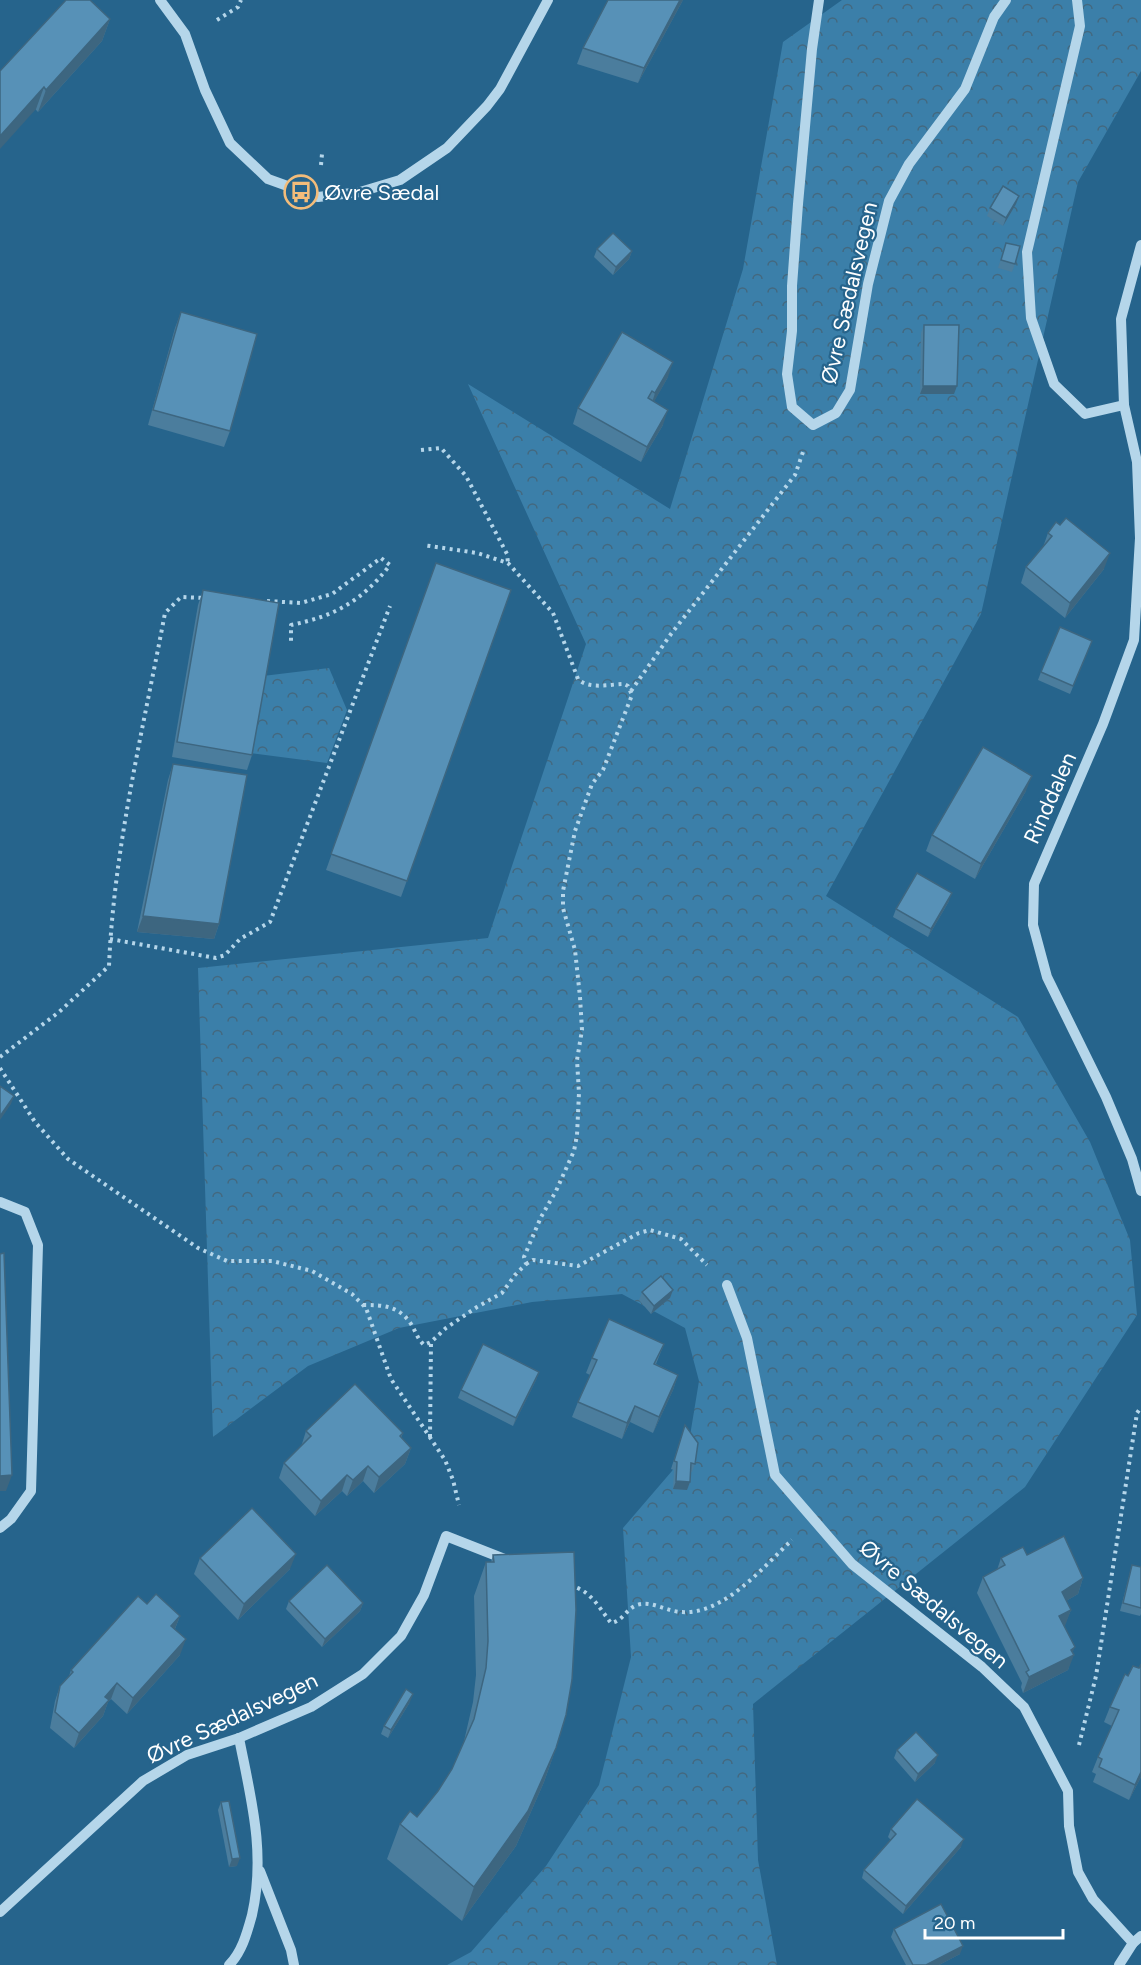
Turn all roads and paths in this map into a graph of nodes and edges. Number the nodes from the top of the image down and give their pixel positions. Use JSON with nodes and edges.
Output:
{"nodes":[{"id":1,"x":160,"y":0,"type":"edge"},
{"id":2,"x":241,"y":0,"type":"edge"},
{"id":3,"x":548,"y":0,"type":"edge"},
{"id":4,"x":819,"y":0,"type":"edge"},
{"id":5,"x":1006,"y":0,"type":"edge"},
{"id":6,"x":1077,"y":0,"type":"edge"},
{"id":7,"x":217,"y":20,"type":"dead end"},
{"id":8,"x":1141,"y":245,"type":"edge"},
{"id":9,"x":1124,"y":405,"type":"junction"},
{"id":10,"x":813,"y":425,"type":"junction"},
{"id":11,"x":421,"y":450,"type":"dead end"},
{"id":12,"x":423,"y":545,"type":"dead end"},
{"id":13,"x":508,"y":563,"type":"junction"},
{"id":14,"x":213,"y":598,"type":"edge"},
{"id":15,"x":257,"y":601,"type":"edge"},
{"id":16,"x":390,"y":606,"type":"dead end"},
{"id":17,"x":291,"y":645,"type":"dead end"},
{"id":18,"x":631,"y":691,"type":"junction"},
{"id":19,"x":110,"y":939,"type":"junction"},
{"id":20,"x":0,"y":1057,"type":"edge"},
{"id":21,"x":0,"y":1068,"type":"edge"},
{"id":22,"x":1141,"y":1191,"type":"edge"},
{"id":23,"x":0,"y":1202,"type":"edge"},
{"id":24,"x":526,"y":1264,"type":"junction"},
{"id":25,"x":727,"y":1285,"type":"joint"},
{"id":26,"x":363,"y":1305,"type":"junction"},
{"id":27,"x":432,"y":1342,"type":"junction"},
{"id":28,"x":1141,"y":1407,"type":"edge"},
{"id":29,"x":430,"y":1437,"type":"junction"},
{"id":30,"x":459,"y":1505,"type":"dead end"},
{"id":31,"x":813,"y":1519,"type":"junction"},
{"id":32,"x":0,"y":1527,"type":"edge"},
{"id":33,"x":514,"y":1563,"type":"edge"},
{"id":34,"x":569,"y":1586,"type":"edge"},
{"id":35,"x":239,"y":1738,"type":"junction"},
{"id":36,"x":1068,"y":1791,"type":"junction"},
{"id":37,"x":259,"y":1868,"type":"junction"},
{"id":38,"x":0,"y":1912,"type":"edge"},
{"id":39,"x":1137,"y":1940,"type":"edge"},
{"id":40,"x":229,"y":1965,"type":"edge"},
{"id":41,"x":294,"y":1965,"type":"edge"},
{"id":42,"x":1119,"y":1965,"type":"edge"}],
"edges":[{"from":1,"to":3,"type":"street"},
{"from":2,"to":7,"type":"path"},
{"from":4,"to":10,"type":"street","name":"Øvre Sædalsvegen"},
{"from":5,"to":10,"type":"street","name":"Øvre Sædalsvegen"},
{"from":6,"to":9,"type":"street"},
{"from":8,"to":9,"type":"street","name":"Rinddalen"},
{"from":9,"to":22,"type":"street","name":"Rinddalen"},
{"from":10,"to":18,"type":"path"},
{"from":11,"to":13,"type":"path"},
{"from":12,"to":13,"type":"path"},
{"from":13,"to":18,"type":"path"},
{"from":14,"to":19,"type":"path"},
{"from":15,"to":17,"type":"path"},
{"from":16,"to":19,"type":"path"},
{"from":18,"to":24,"type":"path"},
{"from":19,"to":20,"type":"path"},
{"from":21,"to":26,"type":"path"},
{"from":23,"to":32,"type":"street"},
{"from":24,"to":25,"type":"path"},
{"from":24,"to":27,"type":"path"},
{"from":25,"to":31,"type":"street","name":"Øvre Sædalsvegen"},
{"from":26,"to":27,"type":"path"},
{"from":26,"to":29,"type":"path"},
{"from":27,"to":29,"type":"path"},
{"from":28,"to":36,"type":"path"},
{"from":29,"to":30,"type":"path"},
{"from":31,"to":34,"type":"path"},
{"from":31,"to":36,"type":"street","name":"Øvre Sædalsvegen"},
{"from":33,"to":35,"type":"street","name":"Øvre Sædalsvegen"},
{"from":35,"to":37,"type":"street"},
{"from":35,"to":38,"type":"street","name":"Øvre Sædalsvegen"},
{"from":36,"to":39,"type":"street","name":"Øvre Sædalsvegen"},
{"from":37,"to":40,"type":"street"},
{"from":37,"to":41,"type":"street"},
{"from":39,"to":42,"type":"street"}]}
